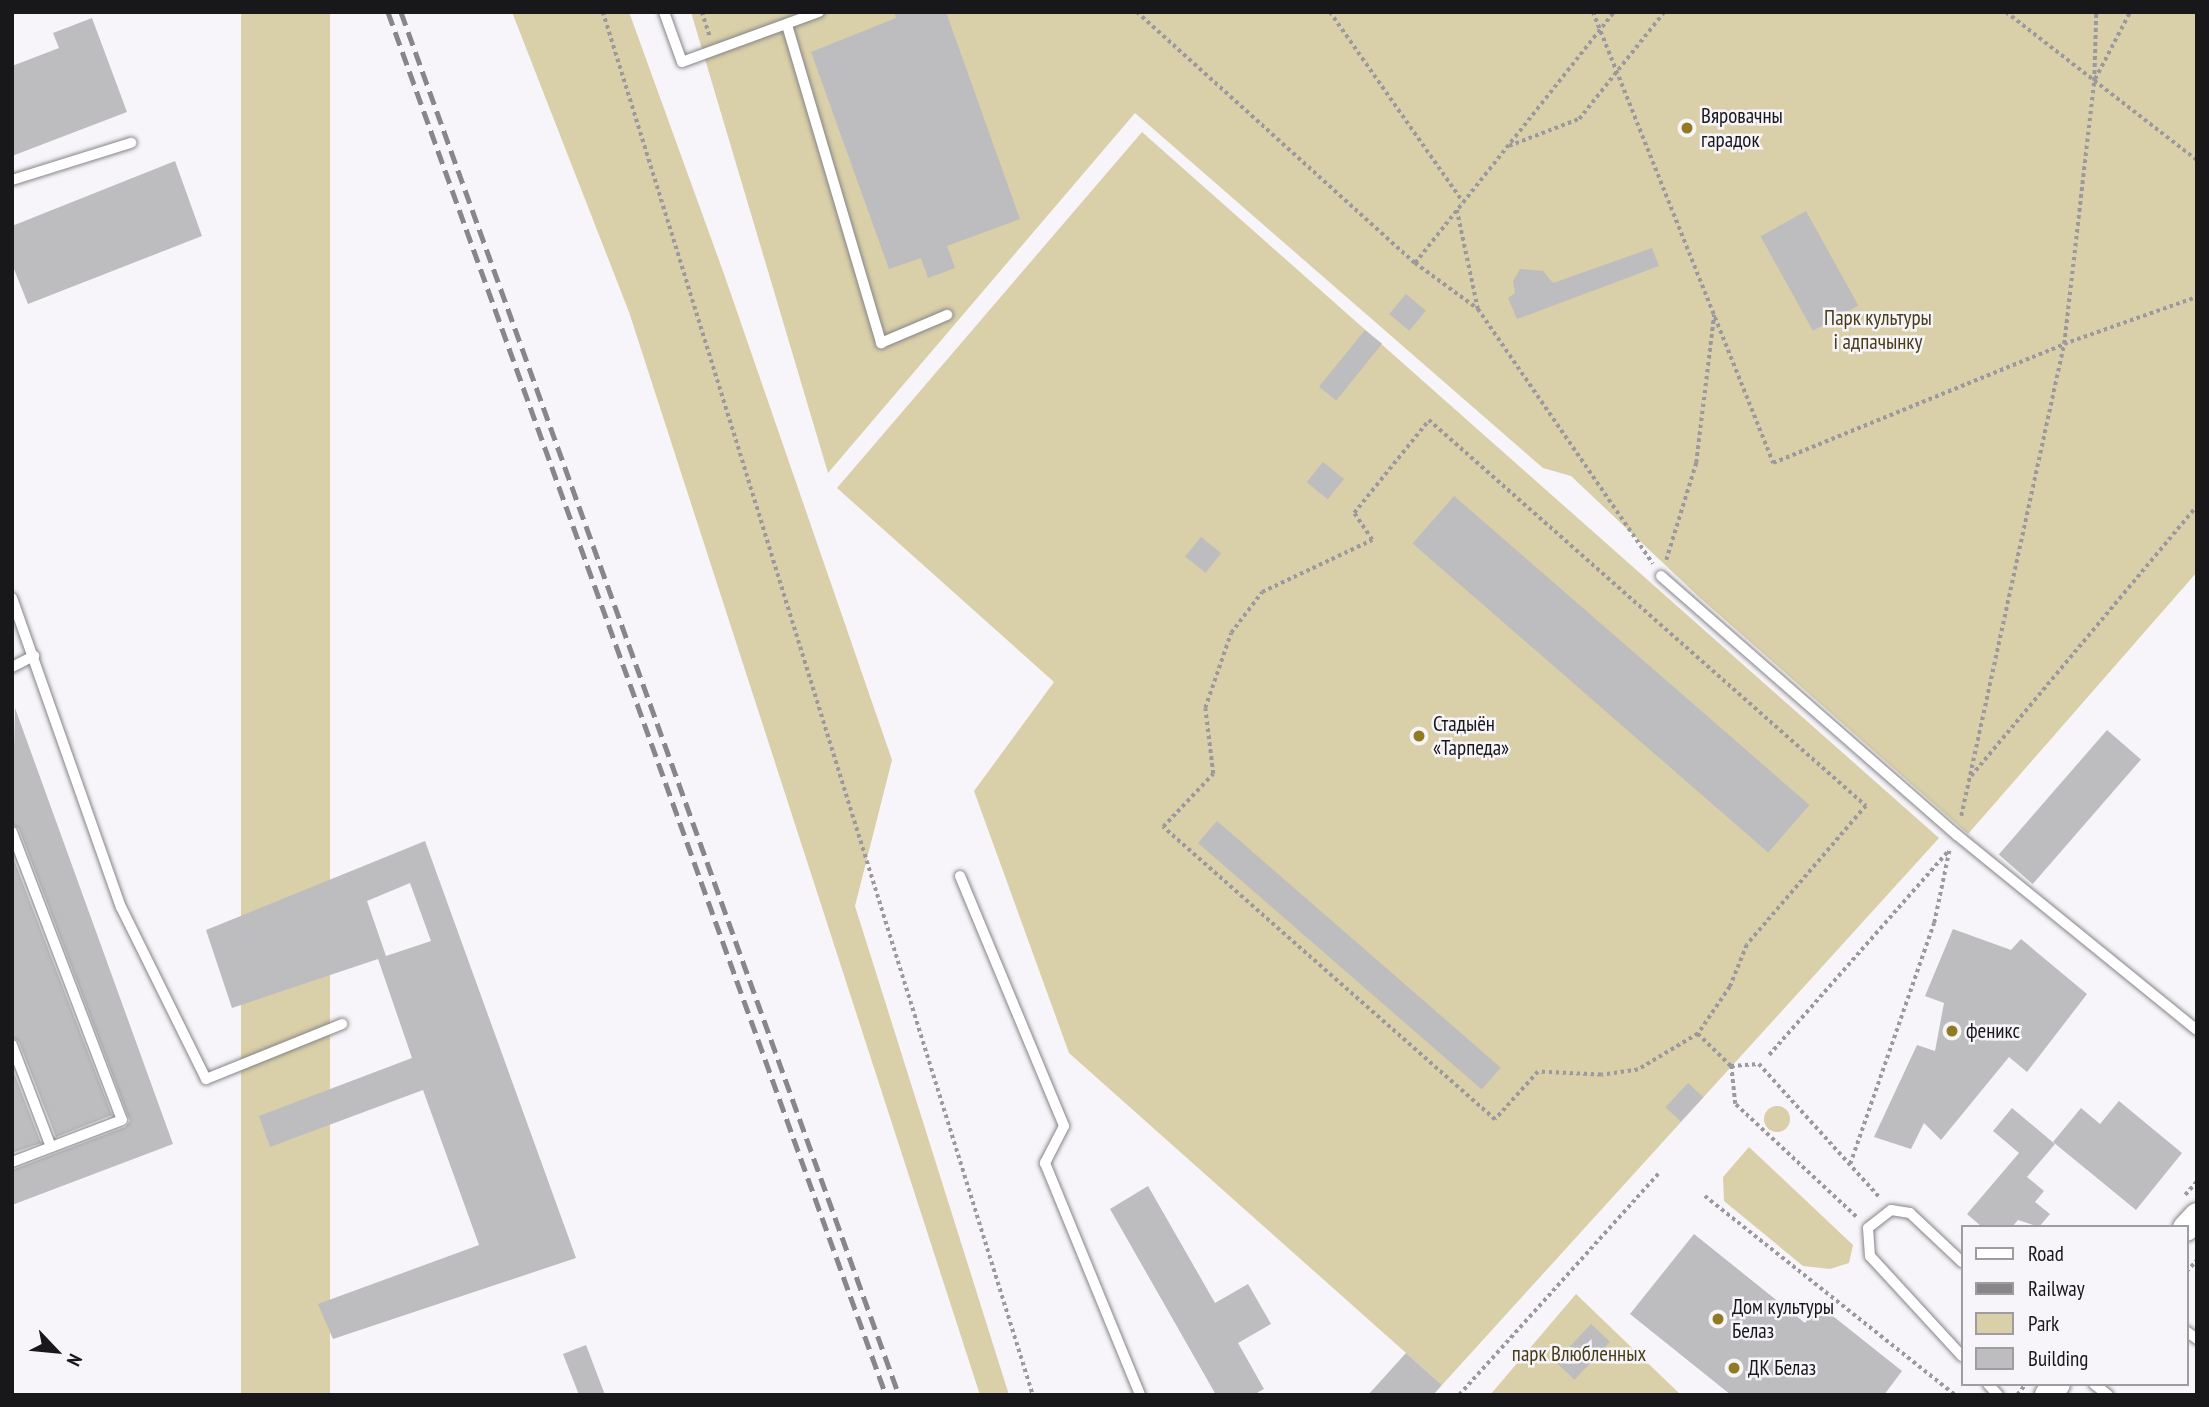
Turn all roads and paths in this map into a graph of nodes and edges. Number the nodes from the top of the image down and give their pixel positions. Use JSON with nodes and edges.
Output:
{"nodes":[{"id":1,"x":603,"y":12,"type":"edge"},
{"id":2,"x":664,"y":12,"type":"edge"},
{"id":3,"x":702,"y":12,"type":"edge"},
{"id":4,"x":819,"y":12,"type":"edge"},
{"id":5,"x":1137,"y":12,"type":"edge"},
{"id":6,"x":1331,"y":12,"type":"edge"},
{"id":7,"x":1593,"y":12,"type":"edge"},
{"id":8,"x":1614,"y":12,"type":"edge"},
{"id":9,"x":1664,"y":12,"type":"edge"},
{"id":10,"x":2006,"y":12,"type":"edge"},
{"id":11,"x":2096,"y":12,"type":"edge"},
{"id":12,"x":2130,"y":12,"type":"edge"},
{"id":13,"x":787,"y":25,"type":"junction"},
{"id":14,"x":1600,"y":30,"type":"junction"},
{"id":15,"x":715,"y":52,"type":"junction"},
{"id":16,"x":1619,"y":68,"type":"junction"},
{"id":17,"x":2094,"y":81,"type":"junction"},
{"id":18,"x":131,"y":143,"type":"dead end"},
{"id":19,"x":1507,"y":146,"type":"junction"},
{"id":20,"x":2197,"y":160,"type":"edge"},
{"id":21,"x":12,"y":180,"type":"edge"},
{"id":22,"x":1463,"y":202,"type":"junction"},
{"id":23,"x":1457,"y":210,"type":"junction"},
{"id":24,"x":1415,"y":263,"type":"junction"},
{"id":25,"x":2197,"y":297,"type":"edge"},
{"id":26,"x":1478,"y":309,"type":"junction"},
{"id":27,"x":1714,"y":313,"type":"junction"},
{"id":28,"x":947,"y":315,"type":"dead end"},
{"id":29,"x":2064,"y":344,"type":"junction"},
{"id":30,"x":2197,"y":506,"type":"edge"},
{"id":31,"x":1661,"y":576,"type":"junction"},
{"id":32,"x":12,"y":598,"type":"edge"},
{"id":33,"x":34,"y":656,"type":"junction"},
{"id":34,"x":12,"y":667,"type":"edge"},
{"id":35,"x":1969,"y":777,"type":"junction"},
{"id":36,"x":12,"y":832,"type":"edge"},
{"id":37,"x":1956,"y":835,"type":"junction"},
{"id":38,"x":1950,"y":849,"type":"junction"},
{"id":39,"x":960,"y":876,"type":"dead end"},
{"id":40,"x":342,"y":1024,"type":"dead end"},
{"id":41,"x":2197,"y":1030,"type":"edge"},
{"id":42,"x":1698,"y":1034,"type":"junction"},
{"id":43,"x":12,"y":1045,"type":"edge"},
{"id":44,"x":1769,"y":1055,"type":"dead end"},
{"id":45,"x":1731,"y":1066,"type":"junction"},
{"id":46,"x":51,"y":1147,"type":"junction"},
{"id":47,"x":12,"y":1162,"type":"edge"},
{"id":48,"x":1850,"y":1165,"type":"junction"},
{"id":49,"x":1659,"y":1174,"type":"dead end"},
{"id":50,"x":1705,"y":1196,"type":"dead end"},
{"id":51,"x":1891,"y":1210,"type":"junction"},
{"id":52,"x":1868,"y":1228,"type":"junction"},
{"id":53,"x":1960,"y":1260,"type":"edge"},
{"id":54,"x":1960,"y":1354,"type":"edge"},
{"id":55,"x":1033,"y":1395,"type":"edge"},
{"id":56,"x":1140,"y":1395,"type":"edge"},
{"id":57,"x":1459,"y":1395,"type":"edge"},
{"id":58,"x":1955,"y":1395,"type":"edge"}],
"edges":[{"from":1,"to":55,"type":"path"},
{"from":2,"to":15,"type":"lane"},
{"from":3,"to":15,"type":"path"},
{"from":4,"to":13,"type":"lane"},
{"from":5,"to":24,"type":"path"},
{"from":6,"to":22,"type":"path"},
{"from":7,"to":14,"type":"path"},
{"from":8,"to":14,"type":"path"},
{"from":9,"to":16,"type":"path"},
{"from":10,"to":17,"type":"path"},
{"from":11,"to":17,"type":"path"},
{"from":12,"to":17,"type":"path"},
{"from":13,"to":15,"type":"lane"},
{"from":13,"to":28,"type":"lane"},
{"from":14,"to":16,"type":"path"},
{"from":14,"to":19,"type":"path"},
{"from":16,"to":19,"type":"path"},
{"from":16,"to":27,"type":"path"},
{"from":17,"to":20,"type":"path"},
{"from":17,"to":29,"type":"path"},
{"from":18,"to":21,"type":"lane"},
{"from":19,"to":22,"type":"path"},
{"from":22,"to":23,"type":"path"},
{"from":23,"to":24,"type":"path"},
{"from":23,"to":26,"type":"path"},
{"from":24,"to":26,"type":"path"},
{"from":25,"to":29,"type":"path"},
{"from":26,"to":31,"type":"path"},
{"from":27,"to":29,"type":"path"},
{"from":27,"to":31,"type":"path"},
{"from":29,"to":35,"type":"path"},
{"from":30,"to":35,"type":"path"},
{"from":31,"to":37,"type":"lane"},
{"from":32,"to":33,"type":"lane"},
{"from":33,"to":34,"type":"lane"},
{"from":33,"to":40,"type":"lane"},
{"from":35,"to":37,"type":"path"},
{"from":36,"to":46,"type":"lane"},
{"from":37,"to":38,"type":"path"},
{"from":37,"to":41,"type":"lane"},
{"from":38,"to":44,"type":"path"},
{"from":38,"to":48,"type":"path"},
{"from":39,"to":56,"type":"lane"},
{"from":42,"to":42,"type":"path"},
{"from":42,"to":45,"type":"path"},
{"from":43,"to":46,"type":"lane"},
{"from":45,"to":48,"type":"path"},
{"from":45,"to":52,"type":"path"},
{"from":46,"to":47,"type":"lane"},
{"from":48,"to":51,"type":"path"},
{"from":49,"to":57,"type":"path"},
{"from":50,"to":58,"type":"path"},
{"from":51,"to":52,"type":"lane"},
{"from":51,"to":53,"type":"lane"},
{"from":52,"to":54,"type":"lane"}]}
